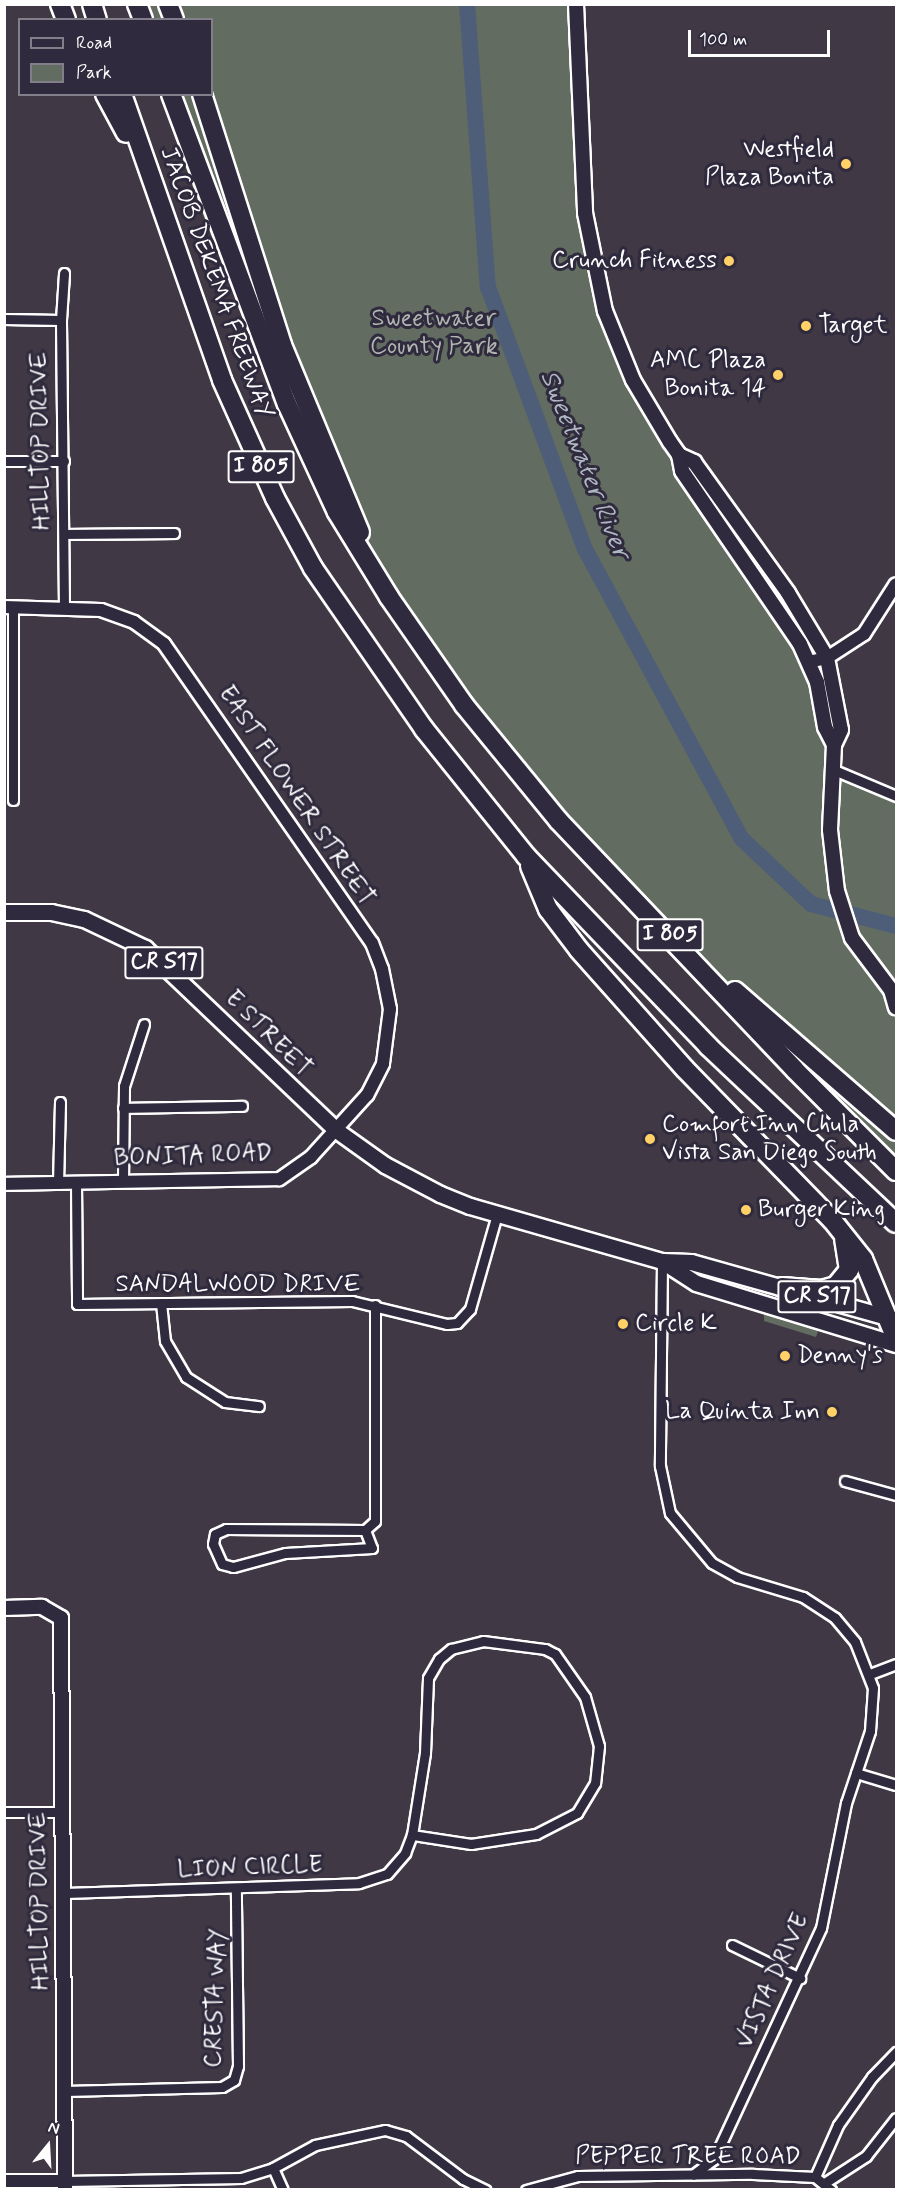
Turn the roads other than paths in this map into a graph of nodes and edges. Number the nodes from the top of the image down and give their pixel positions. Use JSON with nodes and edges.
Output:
{"nodes":[{"id":1,"x":576,"y":4,"type":"edge"},
{"id":2,"x":106,"y":96,"type":"edge"},
{"id":3,"x":123,"y":96,"type":"edge"},
{"id":4,"x":172,"y":96,"type":"edge"},
{"id":5,"x":203,"y":96,"type":"edge"},
{"id":6,"x":150,"y":178,"type":"junction"},
{"id":7,"x":64,"y":273,"type":"dead end"},
{"id":8,"x":4,"y":319,"type":"edge"},
{"id":9,"x":61,"y":320,"type":"junction"},
{"id":10,"x":679,"y":455,"type":"junction"},
{"id":11,"x":4,"y":461,"type":"edge"},
{"id":12,"x":64,"y":461,"type":"junction"},
{"id":13,"x":174,"y":533,"type":"dead end"},
{"id":14,"x":65,"y":534,"type":"junction"},
{"id":15,"x":897,"y":584,"type":"edge"},
{"id":16,"x":388,"y":597,"type":"junction"},
{"id":17,"x":9,"y":608,"type":"edge"},
{"id":18,"x":64,"y":608,"type":"junction"},
{"id":19,"x":827,"y":658,"type":"junction"},
{"id":20,"x":808,"y":662,"type":"junction"},
{"id":21,"x":834,"y":745,"type":"junction"},
{"id":22,"x":834,"y":770,"type":"junction"},
{"id":23,"x":897,"y":796,"type":"edge"},
{"id":24,"x":13,"y":800,"type":"dead end"},
{"id":25,"x":526,"y":856,"type":"junction"},
{"id":26,"x":4,"y":912,"type":"edge"},
{"id":27,"x":667,"y":932,"type":"junction"},
{"id":28,"x":894,"y":991,"type":"edge"},
{"id":29,"x":897,"y":1007,"type":"edge"},
{"id":30,"x":144,"y":1024,"type":"dead end"},
{"id":31,"x":60,"y":1102,"type":"dead end"},
{"id":32,"x":242,"y":1106,"type":"dead end"},
{"id":33,"x":123,"y":1108,"type":"junction"},
{"id":34,"x":336,"y":1130,"type":"junction"},
{"id":35,"x":897,"y":1131,"type":"edge"},
{"id":36,"x":897,"y":1171,"type":"edge"},
{"id":37,"x":76,"y":1182,"type":"junction"},
{"id":38,"x":123,"y":1182,"type":"junction"},
{"id":39,"x":4,"y":1184,"type":"edge"},
{"id":40,"x":58,"y":1184,"type":"junction"},
{"id":41,"x":497,"y":1214,"type":"junction"},
{"id":42,"x":897,"y":1223,"type":"edge"},
{"id":43,"x":843,"y":1234,"type":"junction"},
{"id":44,"x":662,"y":1261,"type":"junction"},
{"id":45,"x":782,"y":1287,"type":"junction"},
{"id":46,"x":161,"y":1303,"type":"junction"},
{"id":47,"x":375,"y":1305,"type":"junction"},
{"id":48,"x":891,"y":1318,"type":"edge"},
{"id":49,"x":897,"y":1338,"type":"edge"},
{"id":50,"x":897,"y":1344,"type":"edge"},
{"id":51,"x":259,"y":1406,"type":"dead end"},
{"id":52,"x":845,"y":1480,"type":"dead end"},
{"id":53,"x":897,"y":1495,"type":"edge"},
{"id":54,"x":365,"y":1530,"type":"junction"},
{"id":55,"x":4,"y":1608,"type":"edge"},
{"id":56,"x":897,"y":1664,"type":"edge"},
{"id":57,"x":870,"y":1674,"type":"junction"},
{"id":58,"x":856,"y":1773,"type":"junction"},
{"id":59,"x":897,"y":1785,"type":"edge"},
{"id":60,"x":4,"y":1812,"type":"edge"},
{"id":61,"x":61,"y":1812,"type":"junction"},
{"id":62,"x":412,"y":1835,"type":"junction"},
{"id":63,"x":236,"y":1890,"type":"junction"},
{"id":64,"x":65,"y":1893,"type":"junction"},
{"id":65,"x":732,"y":1945,"type":"dead end"},
{"id":66,"x":800,"y":1978,"type":"junction"},
{"id":67,"x":897,"y":2052,"type":"edge"},
{"id":68,"x":65,"y":2091,"type":"junction"},
{"id":69,"x":897,"y":2118,"type":"edge"},
{"id":70,"x":273,"y":2168,"type":"junction"},
{"id":71,"x":693,"y":2175,"type":"junction"},
{"id":72,"x":814,"y":2177,"type":"junction"},
{"id":73,"x":4,"y":2181,"type":"edge"},
{"id":74,"x":65,"y":2185,"type":"edge"},
{"id":75,"x":829,"y":2186,"type":"edge"},
{"id":76,"x":284,"y":2190,"type":"edge"},
{"id":77,"x":486,"y":2190,"type":"edge"},
{"id":78,"x":526,"y":2190,"type":"edge"}],
"edges":[{"from":1,"to":10,"type":"main road"},
{"from":2,"to":6,"type":"highway"},
{"from":3,"to":6,"type":"highway","name":"JACOB DEKEMA FREEWAY","number":"I 805"},
{"from":4,"to":16,"type":"highway","name":"JACOB DEKEMA FREEWAY","number":"I 805"},
{"from":5,"to":16,"type":"highway"},
{"from":6,"to":25,"type":"highway","name":"JACOB DEKEMA FREEWAY","number":"I 805"},
{"from":7,"to":9,"type":"street","name":"HILLTOP DRIVE"},
{"from":8,"to":9,"type":"street"},
{"from":9,"to":12,"type":"street","name":"HILLTOP DRIVE"},
{"from":10,"to":19,"type":"main road"},
{"from":10,"to":20,"type":"main road"},
{"from":11,"to":12,"type":"street"},
{"from":12,"to":14,"type":"street","name":"HILLTOP DRIVE"},
{"from":13,"to":14,"type":"street"},
{"from":14,"to":18,"type":"street","name":"HILLTOP DRIVE"},
{"from":15,"to":19,"type":"street"},
{"from":16,"to":27,"type":"highway","name":"JACOB DEKEMA FREEWAY","number":"I 805"},
{"from":17,"to":18,"type":"street","name":"EAST FLOWER STREET"},
{"from":17,"to":24,"type":"street"},
{"from":18,"to":34,"type":"street","name":"EAST FLOWER STREET"},
{"from":19,"to":20,"type":"street"},
{"from":19,"to":21,"type":"main road"},
{"from":20,"to":21,"type":"main road"},
{"from":21,"to":22,"type":"main road"},
{"from":22,"to":23,"type":"street"},
{"from":22,"to":28,"type":"main road"},
{"from":25,"to":42,"type":"highway","name":"JACOB DEKEMA FREEWAY","number":"I 805"},
{"from":25,"to":43,"type":"highway"},
{"from":26,"to":34,"type":"main road","name":"E STREET","number":"CR S17"},
{"from":27,"to":35,"type":"highway"},
{"from":27,"to":36,"type":"highway","name":"JACOB DEKEMA FREEWAY","number":"I 805"},
{"from":28,"to":29,"type":"main road"},
{"from":30,"to":33,"type":"street"},
{"from":31,"to":40,"type":"street"},
{"from":32,"to":33,"type":"street"},
{"from":33,"to":38,"type":"street"},
{"from":34,"to":38,"type":"street","name":"BONITA ROAD"},
{"from":34,"to":41,"type":"main road","number":"CR S17"},
{"from":37,"to":38,"type":"street","name":"BONITA ROAD"},
{"from":37,"to":40,"type":"street","name":"BONITA ROAD"},
{"from":37,"to":46,"type":"street","name":"SANDALWOOD DRIVE"},
{"from":39,"to":40,"type":"street","name":"BONITA ROAD"},
{"from":41,"to":44,"type":"main road","number":"CR S17"},
{"from":41,"to":47,"type":"street","name":"SANDALWOOD DRIVE"},
{"from":43,"to":45,"type":"highway"},
{"from":43,"to":48,"type":"highway"},
{"from":44,"to":45,"type":"main road","number":"CR S17"},
{"from":44,"to":50,"type":"main road","number":"CR S17"},
{"from":44,"to":57,"type":"street"},
{"from":45,"to":48,"type":"main road","number":"CR S17"},
{"from":46,"to":47,"type":"street","name":"SANDALWOOD DRIVE"},
{"from":46,"to":51,"type":"street"},
{"from":47,"to":54,"type":"street"},
{"from":48,"to":49,"type":"highway"},
{"from":52,"to":53,"type":"street"},
{"from":54,"to":54,"type":"street"},
{"from":55,"to":61,"type":"main road","name":"HILLTOP DRIVE"},
{"from":56,"to":57,"type":"street"},
{"from":57,"to":58,"type":"street","name":"VISTA DRIVE"},
{"from":58,"to":59,"type":"street"},
{"from":58,"to":66,"type":"street","name":"VISTA DRIVE"},
{"from":60,"to":61,"type":"street"},
{"from":61,"to":64,"type":"main road","name":"HILLTOP DRIVE"},
{"from":62,"to":62,"type":"street","name":"LION CIRCLE"},
{"from":62,"to":63,"type":"street","name":"LION CIRCLE"},
{"from":63,"to":64,"type":"street","name":"LION CIRCLE"},
{"from":63,"to":68,"type":"street","name":"CRESTA WAY"},
{"from":64,"to":68,"type":"main road","name":"HILLTOP DRIVE"},
{"from":65,"to":66,"type":"street"},
{"from":66,"to":71,"type":"street","name":"VISTA DRIVE"},
{"from":67,"to":72,"type":"street"},
{"from":68,"to":74,"type":"main road","name":"HILLTOP DRIVE"},
{"from":69,"to":75,"type":"street","name":"PEPPER TREE ROAD"},
{"from":70,"to":74,"type":"street"},
{"from":70,"to":76,"type":"street"},
{"from":70,"to":77,"type":"street"},
{"from":71,"to":72,"type":"street","name":"PEPPER TREE ROAD"},
{"from":71,"to":78,"type":"street","name":"PEPPER TREE ROAD"},
{"from":72,"to":75,"type":"street","name":"PEPPER TREE ROAD"},
{"from":73,"to":74,"type":"street"}]}
